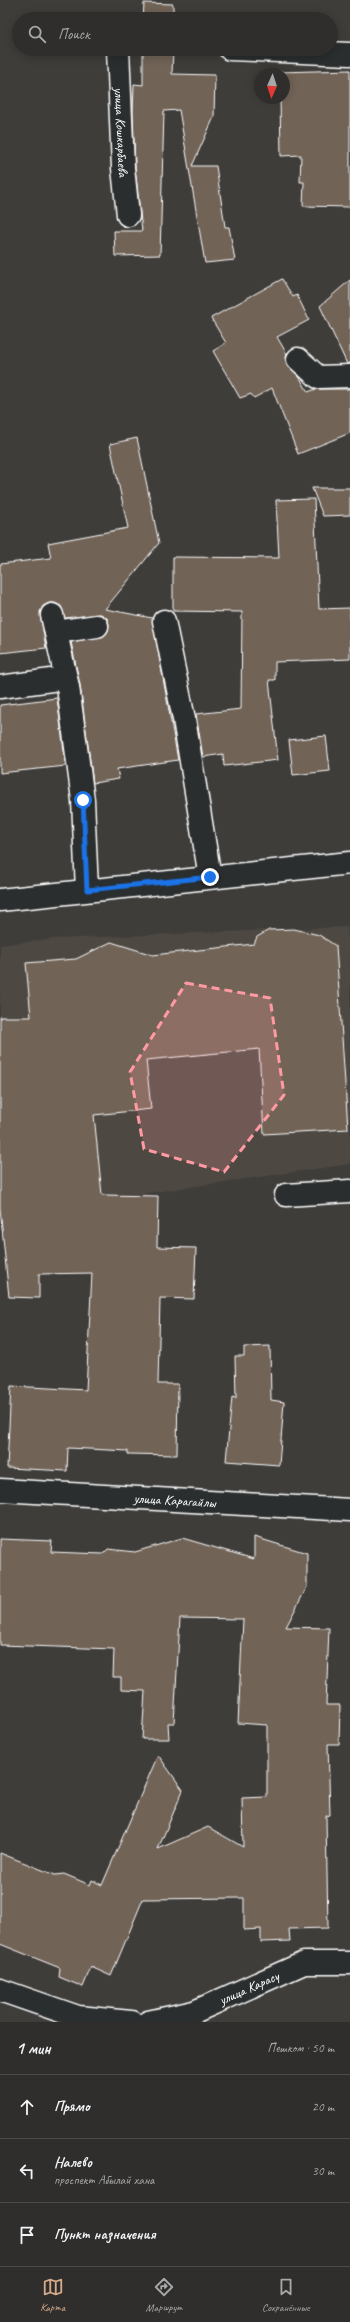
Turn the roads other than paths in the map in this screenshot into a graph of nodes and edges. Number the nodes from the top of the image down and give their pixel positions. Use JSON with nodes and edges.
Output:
{"nodes":[{"id":1,"x":338,"y":54,"type":"edge"},
{"id":2,"x":350,"y":54,"type":"edge"},
{"id":3,"x":118,"y":56,"type":"edge"},
{"id":4,"x":128,"y":215,"type":"dead end"},
{"id":5,"x":298,"y":359,"type":"dead end"},
{"id":6,"x":350,"y":376,"type":"edge"},
{"id":7,"x":164,"y":621,"type":"dead end"},
{"id":8,"x":97,"y":626,"type":"dead end"},
{"id":9,"x":66,"y":678,"type":"junction"},
{"id":10,"x":0,"y":687,"type":"edge"},
{"id":11,"x":350,"y":863,"type":"edge"},
{"id":12,"x":210,"y":877,"type":"junction"},
{"id":13,"x":87,"y":890,"type":"junction"},
{"id":14,"x":0,"y":900,"type":"edge"},
{"id":15,"x":350,"y":1191,"type":"edge"},
{"id":16,"x":286,"y":1195,"type":"dead end"},
{"id":17,"x":0,"y":1490,"type":"edge"},
{"id":18,"x":350,"y":1510,"type":"edge"},
{"id":19,"x":350,"y":1963,"type":"edge"},
{"id":20,"x":0,"y":1990,"type":"edge"},
{"id":21,"x":131,"y":2022,"type":"edge"},
{"id":22,"x":148,"y":2022,"type":"edge"}],
"edges":[{"from":1,"to":2,"type":"street"},
{"from":3,"to":4,"type":"street","name":"улица Кошкарбаева"},
{"from":5,"to":6,"type":"street"},
{"from":7,"to":12,"type":"street"},
{"from":8,"to":9,"type":"street"},
{"from":9,"to":10,"type":"street"},
{"from":9,"to":13,"type":"street"},
{"from":11,"to":12,"type":"street"},
{"from":12,"to":13,"type":"street"},
{"from":13,"to":14,"type":"street"},
{"from":15,"to":16,"type":"street"},
{"from":17,"to":18,"type":"street","name":"улица Карагайлы"},
{"from":19,"to":22,"type":"street","name":"улица Карасу"},
{"from":20,"to":21,"type":"street"}]}
